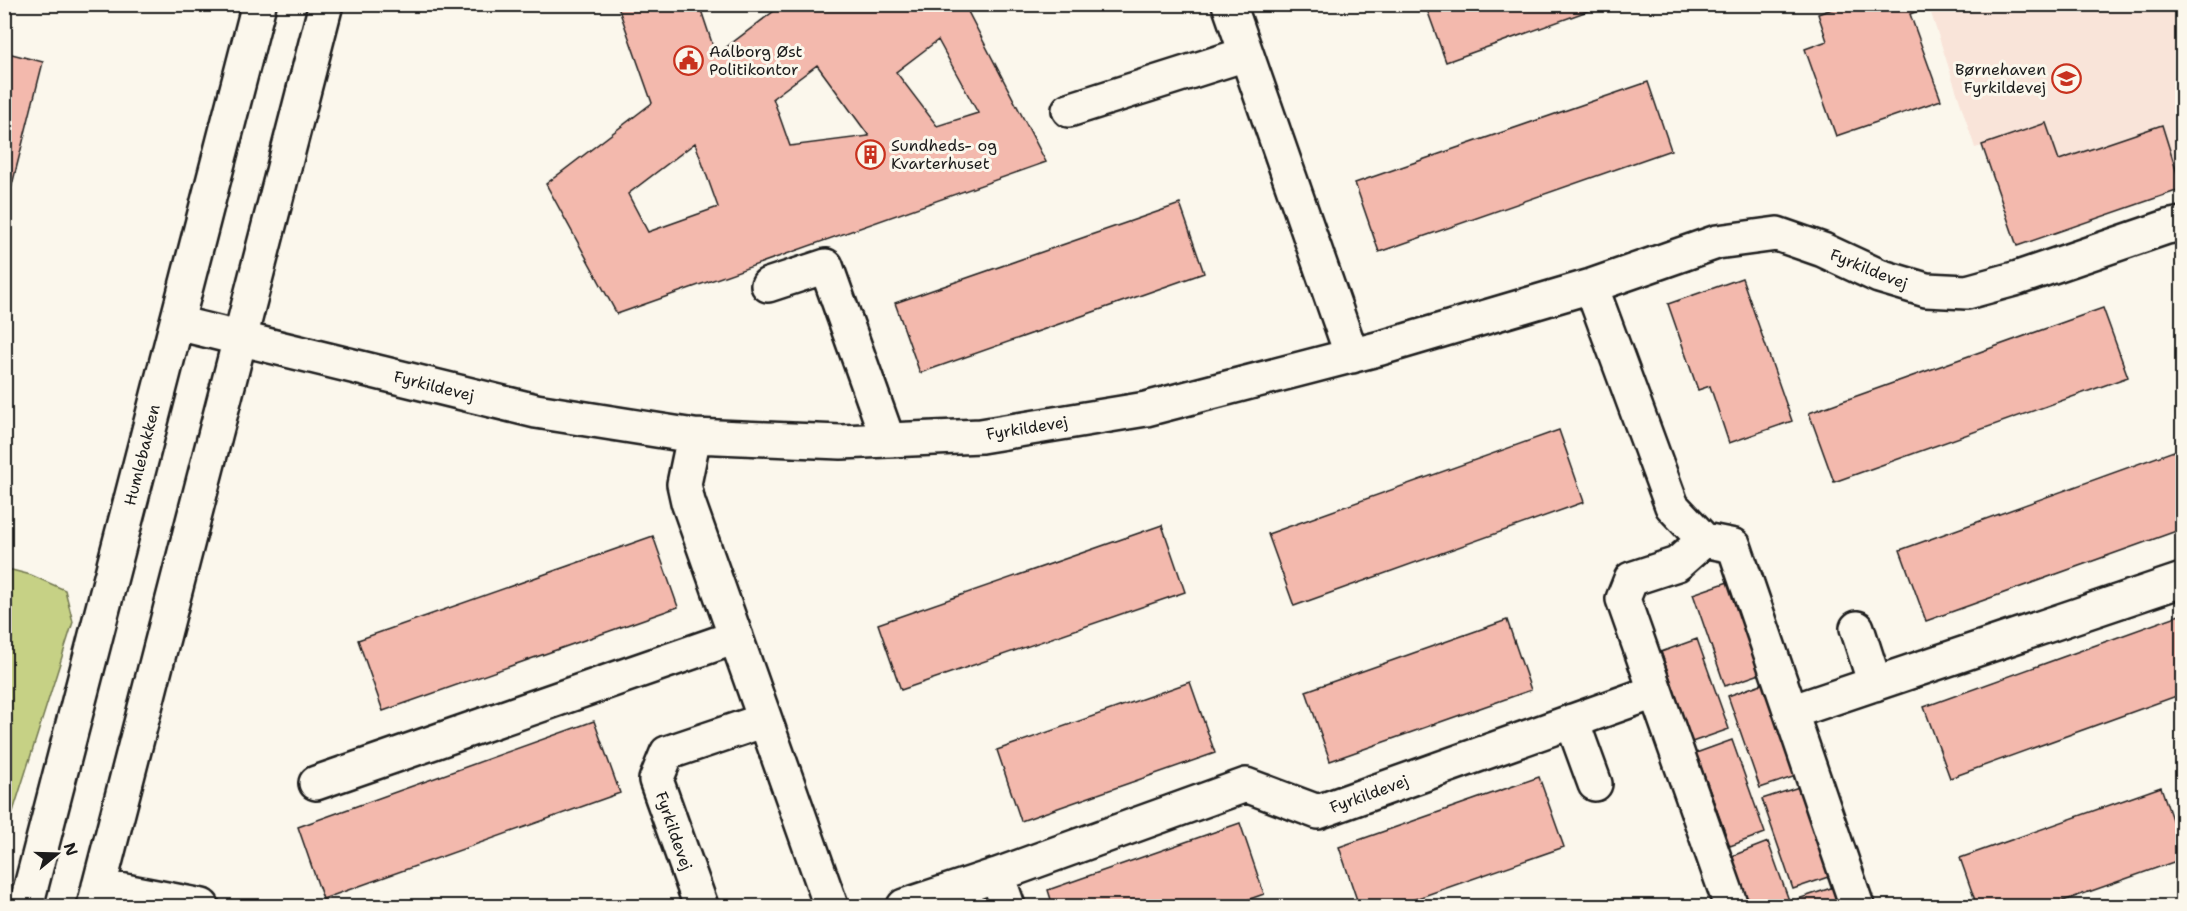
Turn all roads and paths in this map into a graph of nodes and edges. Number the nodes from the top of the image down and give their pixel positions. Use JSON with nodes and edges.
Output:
{"nodes":[{"id":1,"x":259,"y":4,"type":"edge"},
{"id":2,"x":326,"y":4,"type":"edge"},
{"id":3,"x":1229,"y":4,"type":"edge"},
{"id":4,"x":1246,"y":54,"type":"junction"},
{"id":5,"x":1069,"y":110,"type":"dead end"},
{"id":6,"x":2182,"y":224,"type":"edge"},
{"id":7,"x":768,"y":285,"type":"dead end"},
{"id":8,"x":1591,"y":286,"type":"junction"},
{"id":9,"x":177,"y":323,"type":"junction"},
{"id":10,"x":240,"y":339,"type":"junction"},
{"id":11,"x":1352,"y":356,"type":"junction"},
{"id":12,"x":694,"y":436,"type":"junction"},
{"id":13,"x":888,"y":440,"type":"junction"},
{"id":14,"x":1704,"y":540,"type":"junction"},
{"id":15,"x":2182,"y":580,"type":"edge"},
{"id":16,"x":1857,"y":628,"type":"dead end"},
{"id":17,"x":736,"y":638,"type":"junction"},
{"id":18,"x":1875,"y":684,"type":"junction"},
{"id":19,"x":1654,"y":692,"type":"junction"},
{"id":20,"x":1791,"y":712,"type":"junction"},
{"id":21,"x":765,"y":720,"type":"junction"},
{"id":22,"x":1572,"y":721,"type":"junction"},
{"id":23,"x":316,"y":783,"type":"dead end"},
{"id":24,"x":1595,"y":784,"type":"dead end"},
{"id":25,"x":997,"y":875,"type":"junction"},
{"id":26,"x":97,"y":896,"type":"edge"},
{"id":27,"x":26,"y":906,"type":"edge"},
{"id":28,"x":202,"y":906,"type":"edge"},
{"id":29,"x":701,"y":906,"type":"edge"},
{"id":30,"x":831,"y":906,"type":"edge"},
{"id":31,"x":904,"y":906,"type":"edge"},
{"id":32,"x":1008,"y":906,"type":"edge"},
{"id":33,"x":1731,"y":906,"type":"edge"},
{"id":34,"x":1857,"y":906,"type":"edge"}],
"edges":[{"from":1,"to":9,"type":"street","name":"Humlebakken"},
{"from":2,"to":10,"type":"street"},
{"from":3,"to":4,"type":"street"},
{"from":4,"to":5,"type":"street"},
{"from":4,"to":11,"type":"street"},
{"from":6,"to":8,"type":"street","name":"Fyrkildevej"},
{"from":7,"to":13,"type":"street"},
{"from":8,"to":11,"type":"street","name":"Fyrkildevej"},
{"from":8,"to":14,"type":"street"},
{"from":9,"to":10,"type":"street","name":"Fyrkildevej"},
{"from":9,"to":27,"type":"street","name":"Humlebakken"},
{"from":10,"to":12,"type":"street","name":"Fyrkildevej"},
{"from":10,"to":26,"type":"street"},
{"from":11,"to":13,"type":"street","name":"Fyrkildevej"},
{"from":12,"to":13,"type":"street","name":"Fyrkildevej"},
{"from":12,"to":17,"type":"street"},
{"from":14,"to":19,"type":"street"},
{"from":14,"to":20,"type":"street"},
{"from":15,"to":18,"type":"street"},
{"from":16,"to":18,"type":"street"},
{"from":17,"to":21,"type":"street"},
{"from":17,"to":23,"type":"street"},
{"from":18,"to":20,"type":"street"},
{"from":19,"to":22,"type":"street","name":"Fyrkildevej"},
{"from":19,"to":33,"type":"street"},
{"from":20,"to":34,"type":"street"},
{"from":21,"to":29,"type":"street","name":"Fyrkildevej"},
{"from":21,"to":30,"type":"street"},
{"from":22,"to":24,"type":"street"},
{"from":22,"to":25,"type":"street","name":"Fyrkildevej"},
{"from":25,"to":31,"type":"street","name":"Fyrkildevej"},
{"from":25,"to":32,"type":"street"},
{"from":26,"to":28,"type":"street"}]}
